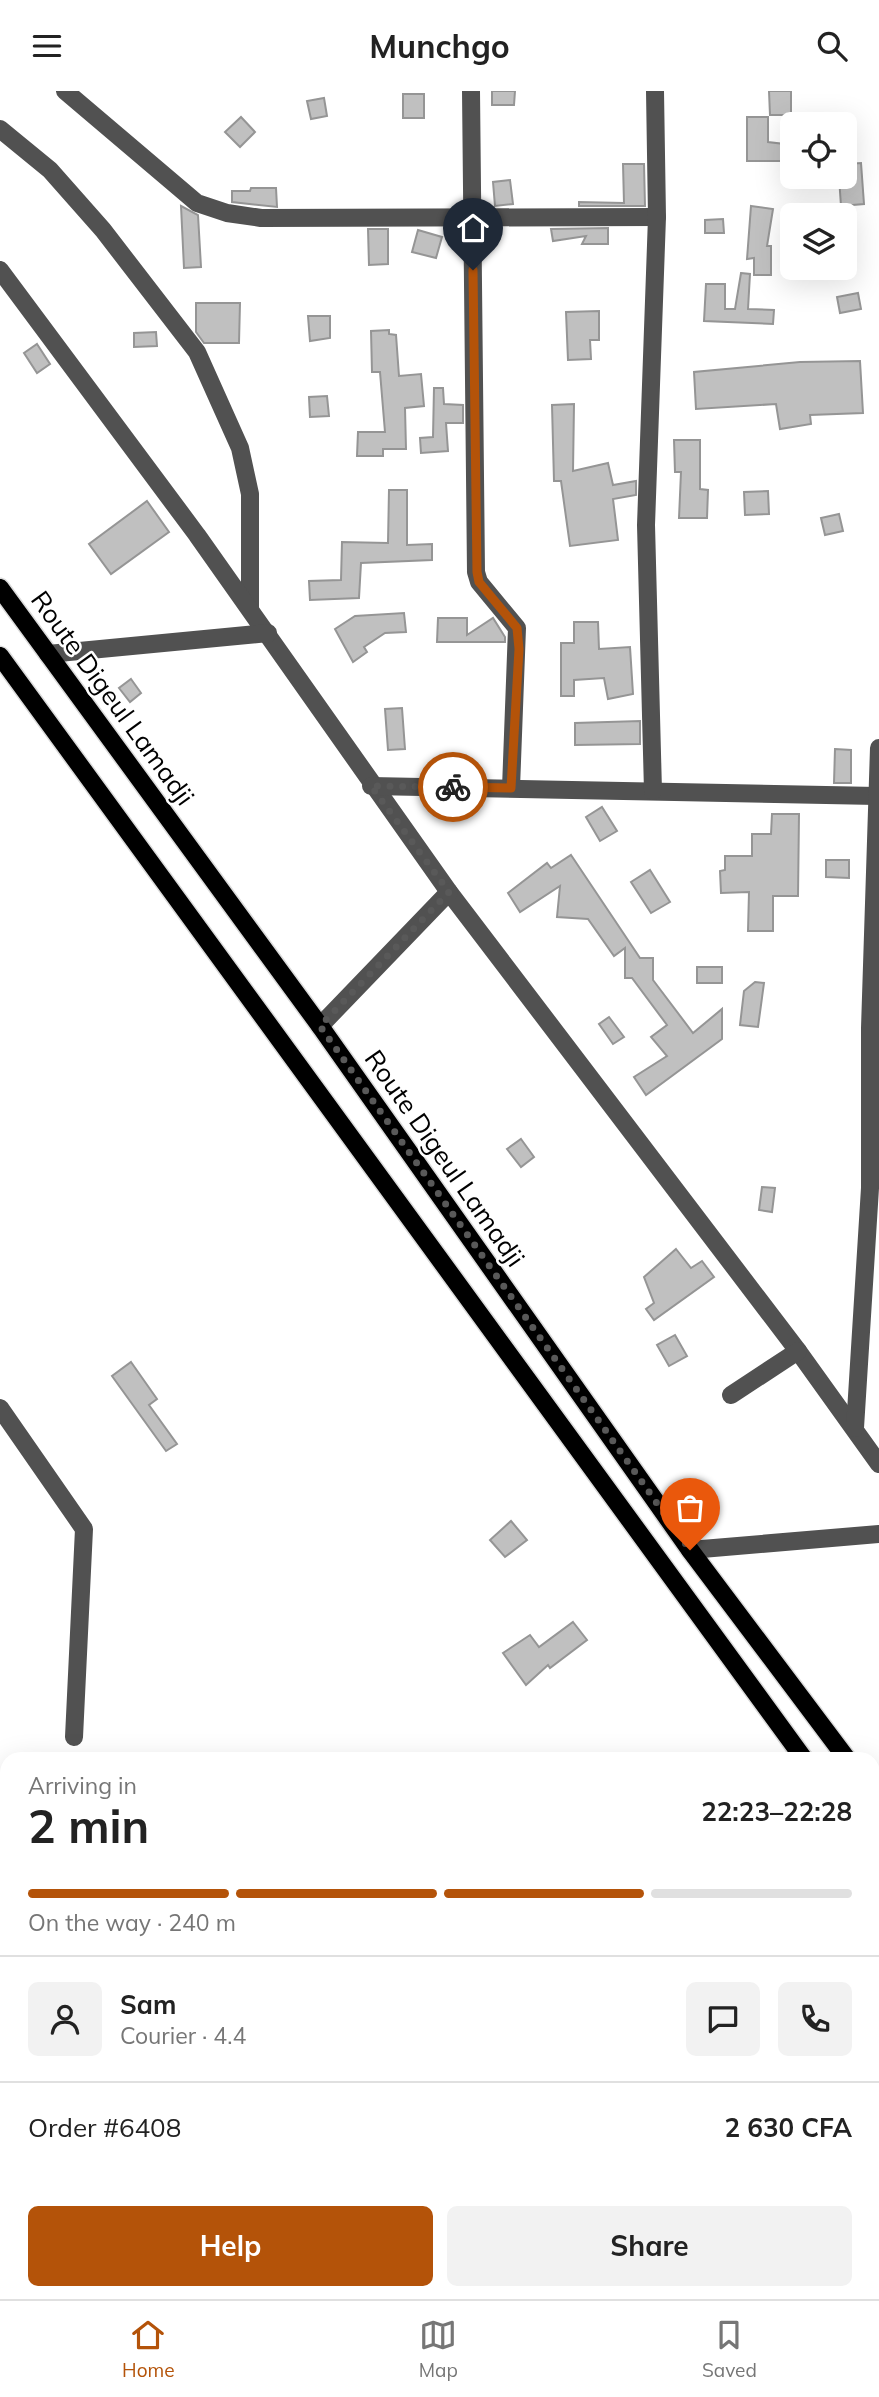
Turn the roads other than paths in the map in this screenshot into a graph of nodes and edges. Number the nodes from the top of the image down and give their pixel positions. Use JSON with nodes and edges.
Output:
{"nodes":[{"id":1,"x":65,"y":91,"type":"edge"},
{"id":2,"x":471,"y":91,"type":"edge"},
{"id":3,"x":655,"y":91,"type":"edge"},
{"id":4,"x":0,"y":129,"type":"edge"},
{"id":5,"x":657,"y":216,"type":"junction"},
{"id":6,"x":472,"y":217,"type":"junction"},
{"id":7,"x":0,"y":270,"type":"edge"},
{"id":8,"x":0,"y":588,"type":"edge"},
{"id":9,"x":250,"y":608,"type":"junction"},
{"id":10,"x":268,"y":633,"type":"junction"},
{"id":11,"x":48,"y":654,"type":"junction"},
{"id":12,"x":0,"y":656,"type":"edge"},
{"id":13,"x":879,"y":748,"type":"edge"},
{"id":14,"x":371,"y":786,"type":"junction"},
{"id":15,"x":511,"y":788,"type":"junction"},
{"id":16,"x":653,"y":791,"type":"junction"},
{"id":17,"x":877,"y":796,"type":"junction"},
{"id":18,"x":449,"y":892,"type":"junction"},
{"id":19,"x":320,"y":1026,"type":"junction"},
{"id":20,"x":798,"y":1351,"type":"junction"},
{"id":21,"x":732,"y":1395,"type":"dead end"},
{"id":22,"x":0,"y":1408,"type":"edge"},
{"id":23,"x":855,"y":1428,"type":"junction"},
{"id":24,"x":879,"y":1464,"type":"edge"},
{"id":25,"x":879,"y":1534,"type":"edge"},
{"id":26,"x":690,"y":1550,"type":"junction"},
{"id":27,"x":74,"y":1737,"type":"dead end"},
{"id":28,"x":799,"y":1752,"type":"edge"},
{"id":29,"x":842,"y":1752,"type":"edge"}],
"edges":[{"from":1,"to":6,"type":"street"},
{"from":2,"to":6,"type":"street"},
{"from":3,"to":5,"type":"street"},
{"from":4,"to":9,"type":"street"},
{"from":5,"to":6,"type":"street"},
{"from":5,"to":16,"type":"street"},
{"from":6,"to":15,"type":"street"},
{"from":7,"to":9,"type":"street"},
{"from":8,"to":11,"type":"main road","name":"Route Digeul Lamadji"},
{"from":9,"to":10,"type":"street"},
{"from":10,"to":11,"type":"street"},
{"from":10,"to":14,"type":"street"},
{"from":11,"to":19,"type":"main road","name":"Route Digeul Lamadji"},
{"from":12,"to":28,"type":"main road"},
{"from":13,"to":17,"type":"street"},
{"from":14,"to":15,"type":"street"},
{"from":14,"to":18,"type":"street"},
{"from":15,"to":16,"type":"street"},
{"from":16,"to":17,"type":"street"},
{"from":17,"to":23,"type":"street"},
{"from":18,"to":19,"type":"street"},
{"from":18,"to":20,"type":"street"},
{"from":19,"to":26,"type":"main road","name":"Route Digeul Lamadji"},
{"from":20,"to":21,"type":"street"},
{"from":20,"to":23,"type":"street"},
{"from":22,"to":27,"type":"street"},
{"from":23,"to":24,"type":"street"},
{"from":25,"to":26,"type":"street"},
{"from":26,"to":29,"type":"main road","name":"Route Digeul Lamadji"}]}
